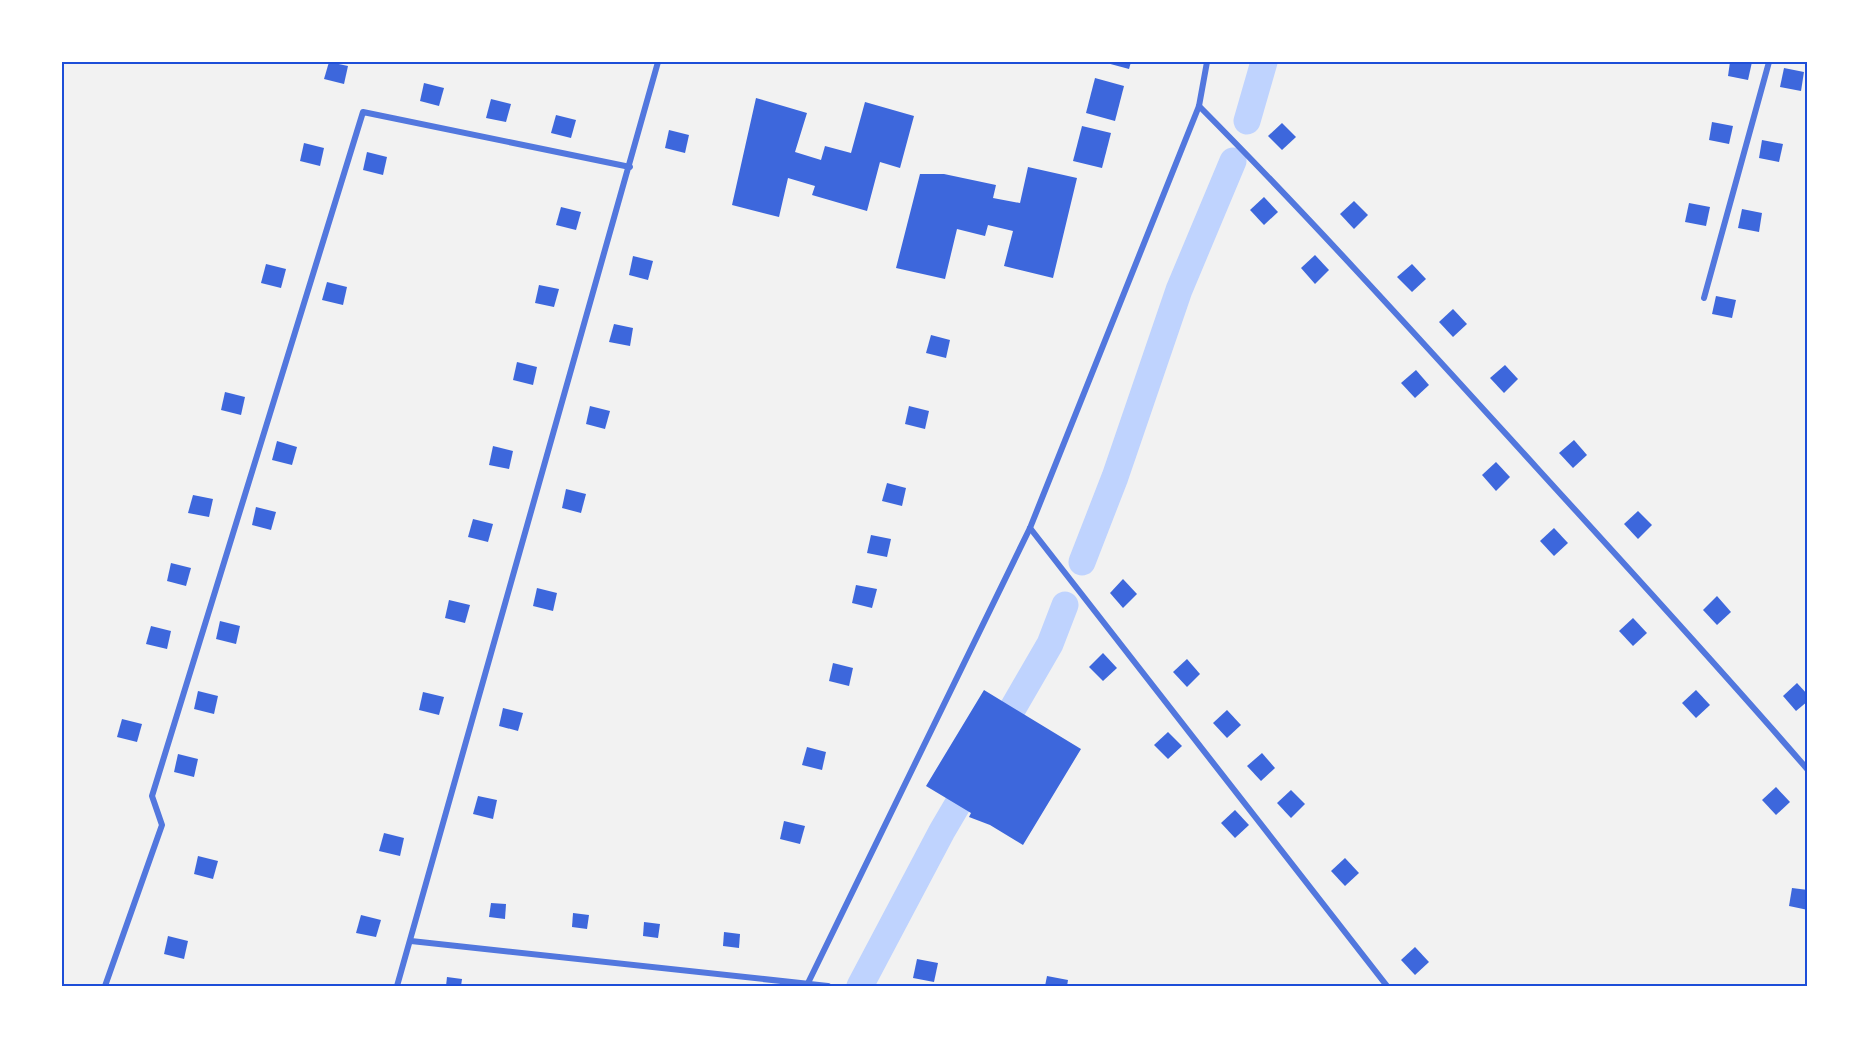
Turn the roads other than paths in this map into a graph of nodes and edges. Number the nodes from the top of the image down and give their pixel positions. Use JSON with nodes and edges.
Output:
{"nodes":[{"id":1,"x":658,"y":62,"type":"edge"},
{"id":2,"x":1207,"y":62,"type":"edge"},
{"id":3,"x":1769,"y":62,"type":"edge"},
{"id":4,"x":1199,"y":106,"type":"junction"},
{"id":5,"x":630,"y":167,"type":"junction"},
{"id":6,"x":1704,"y":298,"type":"dead end"},
{"id":7,"x":1030,"y":528,"type":"junction"},
{"id":8,"x":1808,"y":770,"type":"edge"},
{"id":9,"x":411,"y":941,"type":"junction"},
{"id":10,"x":809,"y":984,"type":"junction"},
{"id":11,"x":105,"y":987,"type":"edge"},
{"id":12,"x":397,"y":987,"type":"edge"},
{"id":13,"x":828,"y":987,"type":"edge"},
{"id":14,"x":1387,"y":987,"type":"edge"}],
"edges":[{"from":1,"to":5,"type":"street"},
{"from":2,"to":4,"type":"street"},
{"from":3,"to":6,"type":"street"},
{"from":4,"to":7,"type":"street"},
{"from":4,"to":8,"type":"street"},
{"from":5,"to":9,"type":"street"},
{"from":5,"to":11,"type":"street"},
{"from":7,"to":10,"type":"street"},
{"from":7,"to":14,"type":"street"},
{"from":9,"to":10,"type":"street"},
{"from":9,"to":12,"type":"street"},
{"from":10,"to":13,"type":"street"}]}
